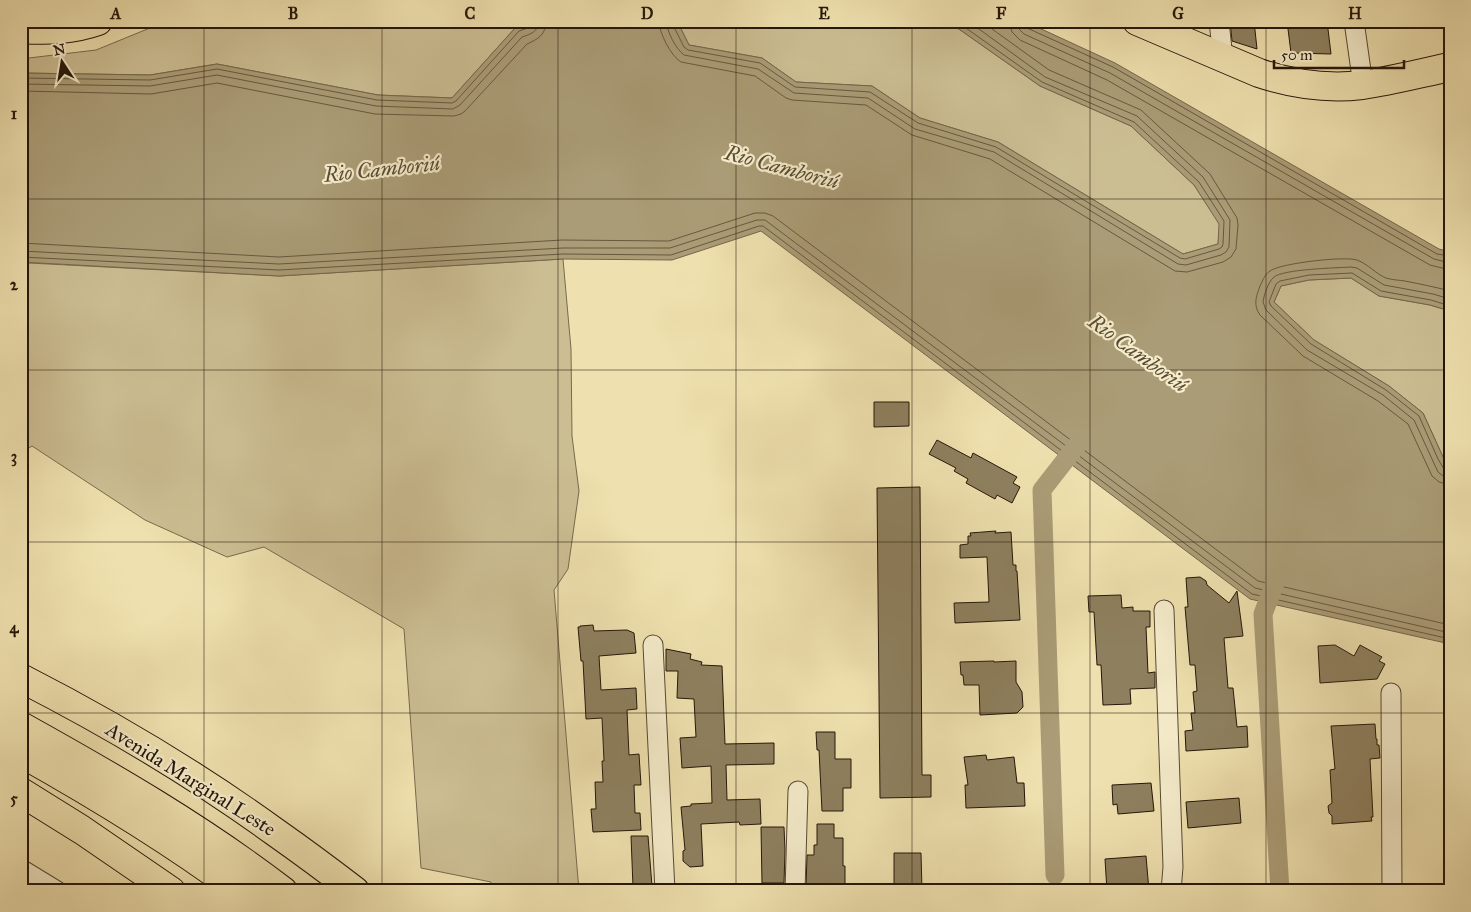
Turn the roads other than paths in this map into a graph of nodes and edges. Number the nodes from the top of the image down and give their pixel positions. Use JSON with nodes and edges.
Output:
{"nodes":[{"id":1,"x":98,"y":21,"type":"edge"},
{"id":2,"x":1137,"y":21,"type":"edge"},
{"id":3,"x":1219,"y":21,"type":"edge"},
{"id":4,"x":1354,"y":21,"type":"edge"},
{"id":5,"x":21,"y":29,"type":"edge"},
{"id":6,"x":1223,"y":59,"type":"junction"},
{"id":7,"x":1450,"y":68,"type":"edge"},
{"id":8,"x":1363,"y":85,"type":"junction"},
{"id":9,"x":1164,"y":610,"type":"dead end"},
{"id":10,"x":653,"y":645,"type":"dead end"},
{"id":11,"x":21,"y":678,"type":"edge"},
{"id":12,"x":1391,"y":693,"type":"dead end"},
{"id":13,"x":21,"y":726,"type":"edge"},
{"id":14,"x":21,"y":753,"type":"edge"},
{"id":15,"x":798,"y":790,"type":"dead end"},
{"id":16,"x":21,"y":792,"type":"edge"},
{"id":17,"x":21,"y":869,"type":"edge"},
{"id":18,"x":231,"y":886,"type":"edge"},
{"id":19,"x":57,"y":891,"type":"edge"},
{"id":20,"x":171,"y":891,"type":"edge"},
{"id":21,"x":283,"y":891,"type":"edge"},
{"id":22,"x":355,"y":891,"type":"edge"},
{"id":23,"x":665,"y":891,"type":"edge"},
{"id":24,"x":795,"y":891,"type":"edge"},
{"id":25,"x":1171,"y":891,"type":"edge"},
{"id":26,"x":1392,"y":891,"type":"edge"}],
"edges":[{"from":1,"to":5,"type":"main road"},
{"from":2,"to":6,"type":"main road"},
{"from":3,"to":6,"type":"street"},
{"from":4,"to":8,"type":"street"},
{"from":6,"to":8,"type":"main road"},
{"from":7,"to":8,"type":"main road"},
{"from":9,"to":25,"type":"street"},
{"from":10,"to":23,"type":"street"},
{"from":11,"to":22,"type":"main road","name":"Avenida Marginal Leste"},
{"from":12,"to":26,"type":"street"},
{"from":13,"to":21,"type":"main road"},
{"from":14,"to":18,"type":"main road"},
{"from":15,"to":24,"type":"street"},
{"from":16,"to":20,"type":"main road"},
{"from":17,"to":19,"type":"street"}]}
